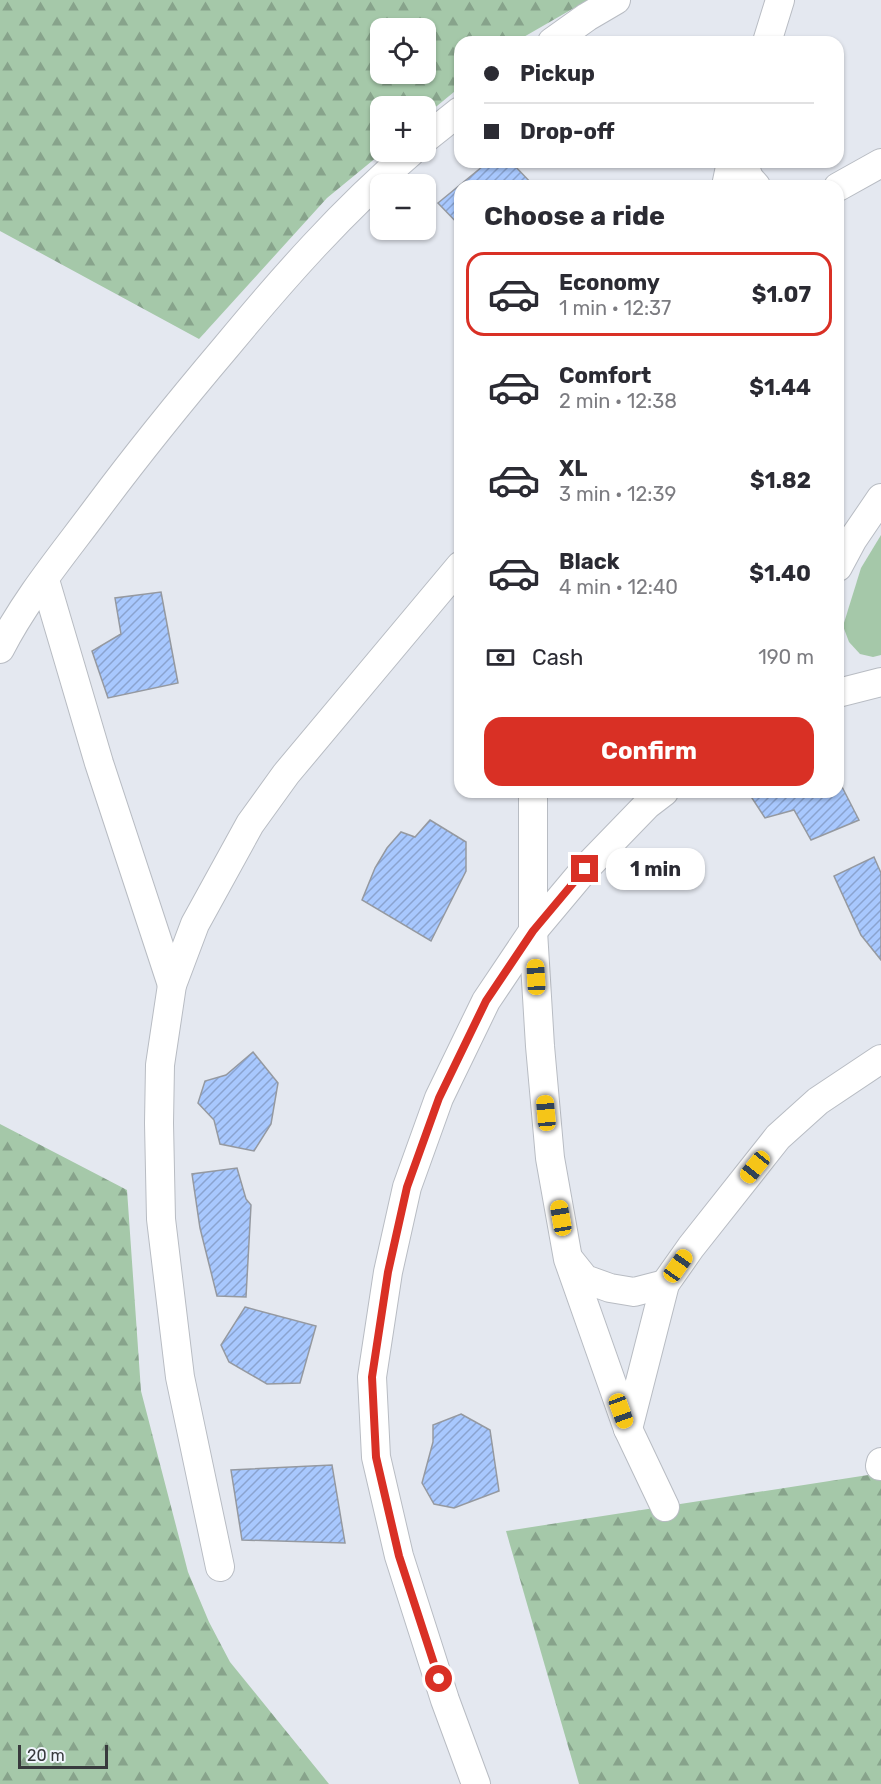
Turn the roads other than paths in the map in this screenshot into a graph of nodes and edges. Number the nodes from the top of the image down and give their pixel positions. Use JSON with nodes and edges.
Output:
{"nodes":[{"id":1,"x":616,"y":0,"type":"edge"},
{"id":2,"x":780,"y":0,"type":"edge"},
{"id":3,"x":560,"y":36,"type":"edge"},
{"id":4,"x":769,"y":36,"type":"edge"},
{"id":5,"x":454,"y":116,"type":"edge"},
{"id":6,"x":436,"y":130,"type":"edge"},
{"id":7,"x":399,"y":162,"type":"edge"},
{"id":8,"x":881,"y":163,"type":"edge"},
{"id":9,"x":844,"y":185,"type":"edge"},
{"id":10,"x":881,"y":498,"type":"edge"},
{"id":11,"x":844,"y":556,"type":"edge"},
{"id":12,"x":454,"y":573,"type":"edge"},
{"id":13,"x":45,"y":580,"type":"junction"},
{"id":14,"x":0,"y":649,"type":"edge"},
{"id":15,"x":881,"y":682,"type":"edge"},
{"id":16,"x":844,"y":691,"type":"edge"},
{"id":17,"x":533,"y":798,"type":"edge"},
{"id":18,"x":656,"y":798,"type":"edge"},
{"id":19,"x":533,"y":931,"type":"junction"},
{"id":20,"x":172,"y":985,"type":"junction"},
{"id":21,"x":881,"y":1059,"type":"edge"},
{"id":22,"x":568,"y":1259,"type":"junction"},
{"id":23,"x":666,"y":1284,"type":"junction"},
{"id":24,"x":628,"y":1429,"type":"junction"},
{"id":25,"x":665,"y":1507,"type":"dead end"},
{"id":26,"x":220,"y":1567,"type":"dead end"},
{"id":27,"x":476,"y":1784,"type":"edge"}],
"edges":[{"from":1,"to":3,"type":"street"},
{"from":2,"to":4,"type":"street"},
{"from":5,"to":6,"type":"street"},
{"from":7,"to":13,"type":"street"},
{"from":8,"to":9,"type":"street"},
{"from":10,"to":11,"type":"street"},
{"from":12,"to":20,"type":"street"},
{"from":13,"to":14,"type":"street"},
{"from":13,"to":20,"type":"street"},
{"from":15,"to":16,"type":"street"},
{"from":17,"to":19,"type":"street"},
{"from":18,"to":19,"type":"street"},
{"from":19,"to":22,"type":"street"},
{"from":19,"to":27,"type":"street"},
{"from":20,"to":26,"type":"street"},
{"from":21,"to":23,"type":"street"},
{"from":22,"to":23,"type":"street"},
{"from":22,"to":24,"type":"street"},
{"from":23,"to":24,"type":"street"},
{"from":24,"to":25,"type":"street"}]}
